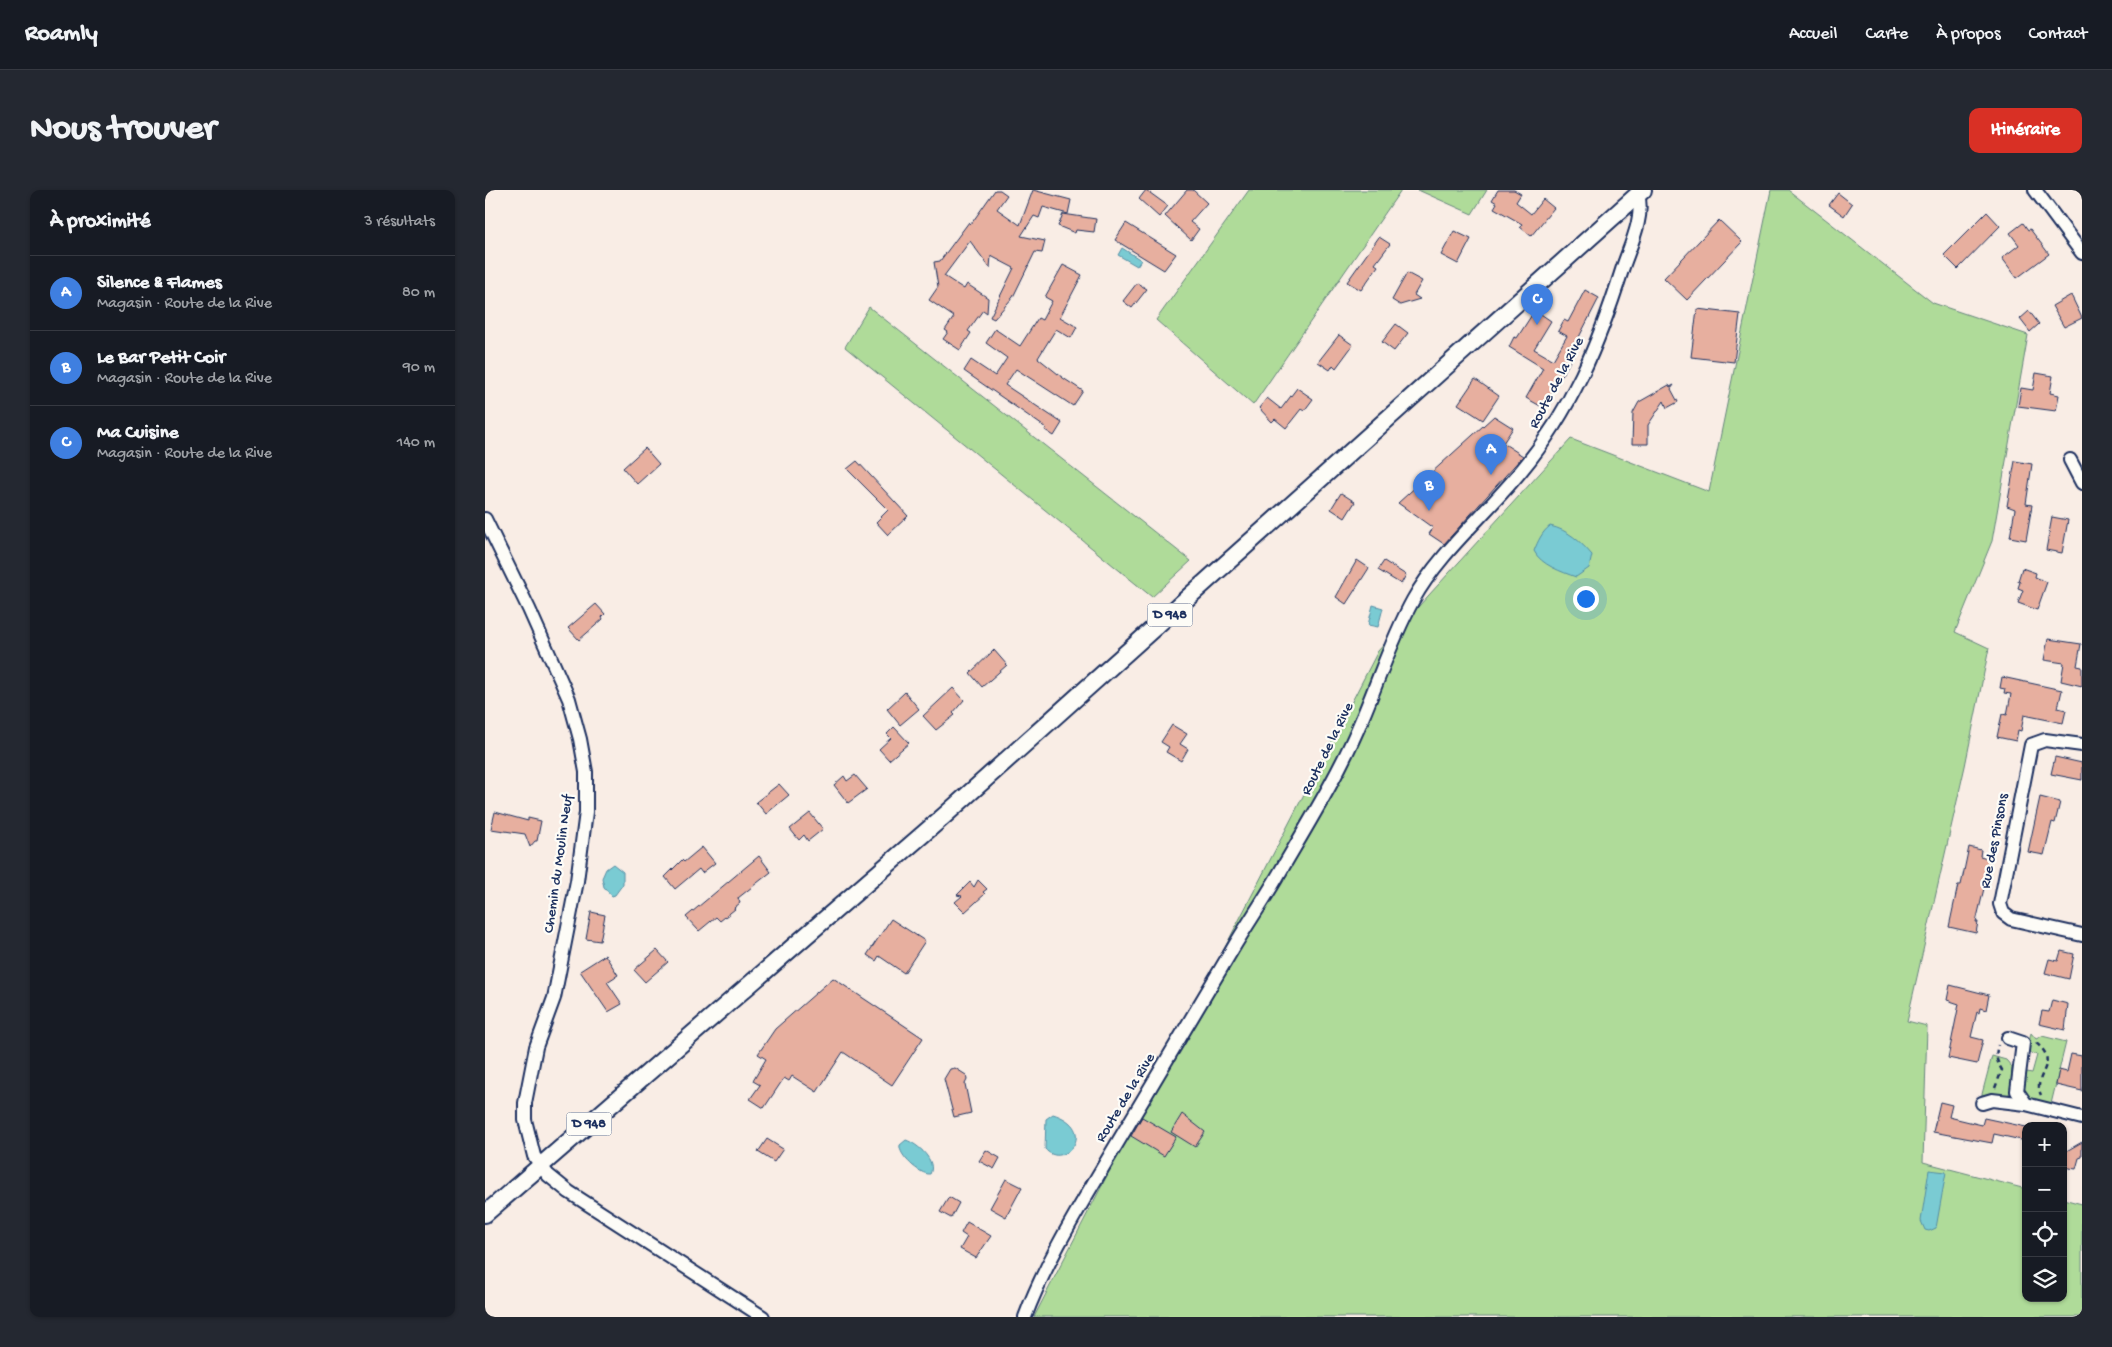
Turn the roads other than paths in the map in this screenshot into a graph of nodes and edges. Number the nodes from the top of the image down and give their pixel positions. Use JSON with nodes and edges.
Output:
{"nodes":[{"id":1,"x":2035,"y":190,"type":"edge"},
{"id":2,"x":1640,"y":192,"type":"edge"},
{"id":3,"x":2082,"y":253,"type":"edge"},
{"id":4,"x":2070,"y":460,"type":"dead end"},
{"id":5,"x":2082,"y":482,"type":"edge"},
{"id":6,"x":485,"y":519,"type":"edge"},
{"id":7,"x":2082,"y":745,"type":"edge"},
{"id":8,"x":2082,"y":935,"type":"edge"},
{"id":9,"x":2008,"y":1038,"type":"road end"},
{"id":10,"x":1987,"y":1101,"type":"road end"},
{"id":11,"x":2025,"y":1104,"type":"junction"},
{"id":12,"x":2082,"y":1118,"type":"edge"},
{"id":13,"x":541,"y":1166,"type":"junction"},
{"id":14,"x":485,"y":1214,"type":"edge"},
{"id":15,"x":763,"y":1317,"type":"edge"},
{"id":16,"x":1025,"y":1317,"type":"edge"}],
"edges":[{"from":1,"to":3,"type":"street"},
{"from":2,"to":13,"type":"main road","number":"D 948"},
{"from":2,"to":16,"type":"street","name":"Route de la Rive"},
{"from":4,"to":5,"type":"street"},
{"from":6,"to":13,"type":"street","name":"Chemin du Moulin Neuf"},
{"from":7,"to":8,"type":"street","name":"Rue des Pinsons"},
{"from":9,"to":11,"type":"street"},
{"from":10,"to":11,"type":"street"},
{"from":11,"to":12,"type":"street"},
{"from":13,"to":14,"type":"main road","number":"D 948"},
{"from":13,"to":15,"type":"street"}]}
